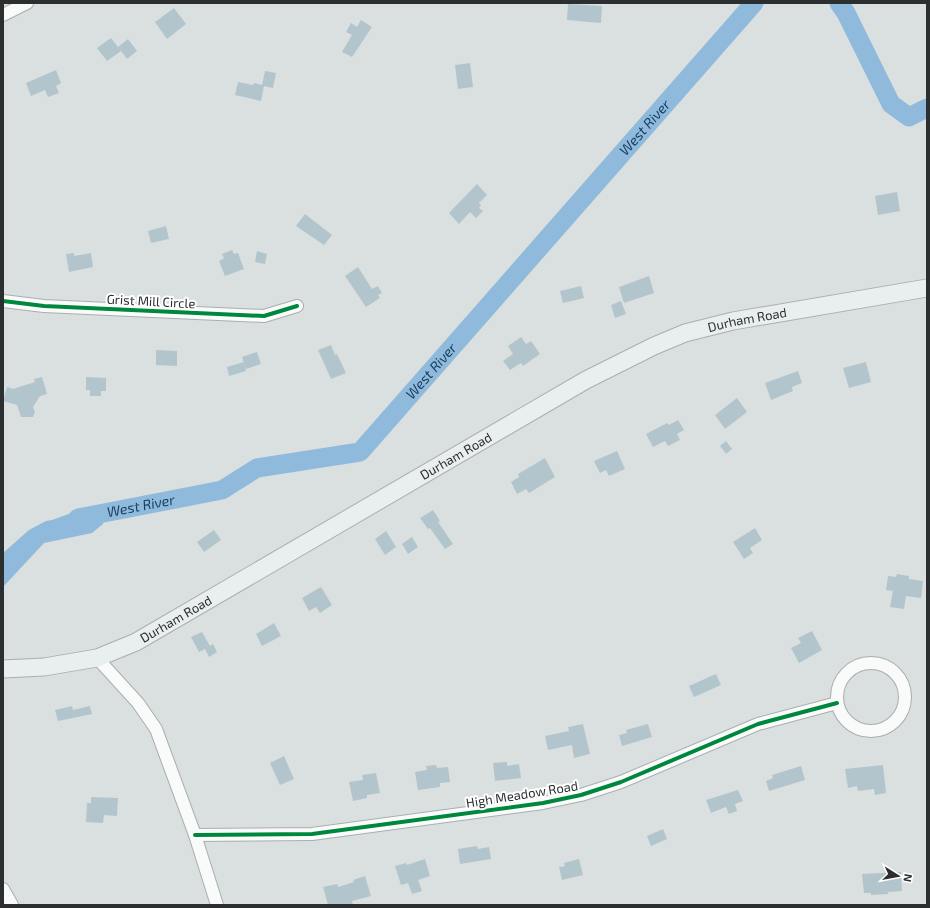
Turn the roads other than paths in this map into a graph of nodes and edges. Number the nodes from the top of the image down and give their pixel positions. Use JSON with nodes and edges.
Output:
{"nodes":[{"id":1,"x":27,"y":3,"type":"edge"},
{"id":2,"x":3,"y":15,"type":"edge"},
{"id":3,"x":927,"y":288,"type":"edge"},
{"id":4,"x":3,"y":301,"type":"edge"},
{"id":5,"x":297,"y":306,"type":"dead end"},
{"id":6,"x":97,"y":658,"type":"junction"},
{"id":7,"x":3,"y":669,"type":"edge"},
{"id":8,"x":837,"y":703,"type":"junction"},
{"id":9,"x":195,"y":835,"type":"junction"},
{"id":10,"x":3,"y":889,"type":"edge"},
{"id":11,"x":12,"y":905,"type":"edge"},
{"id":12,"x":217,"y":905,"type":"edge"}],
"edges":[{"from":1,"to":2,"type":"street"},
{"from":3,"to":6,"type":"main road","name":"Durham Road"},
{"from":4,"to":5,"type":"street","name":"Grist Mill Circle"},
{"from":6,"to":7,"type":"main road","name":"Durham Road"},
{"from":6,"to":9,"type":"street"},
{"from":8,"to":8,"type":"street"},
{"from":8,"to":9,"type":"street","name":"High Meadow Road"},
{"from":9,"to":12,"type":"street"},
{"from":10,"to":11,"type":"street"}]}
